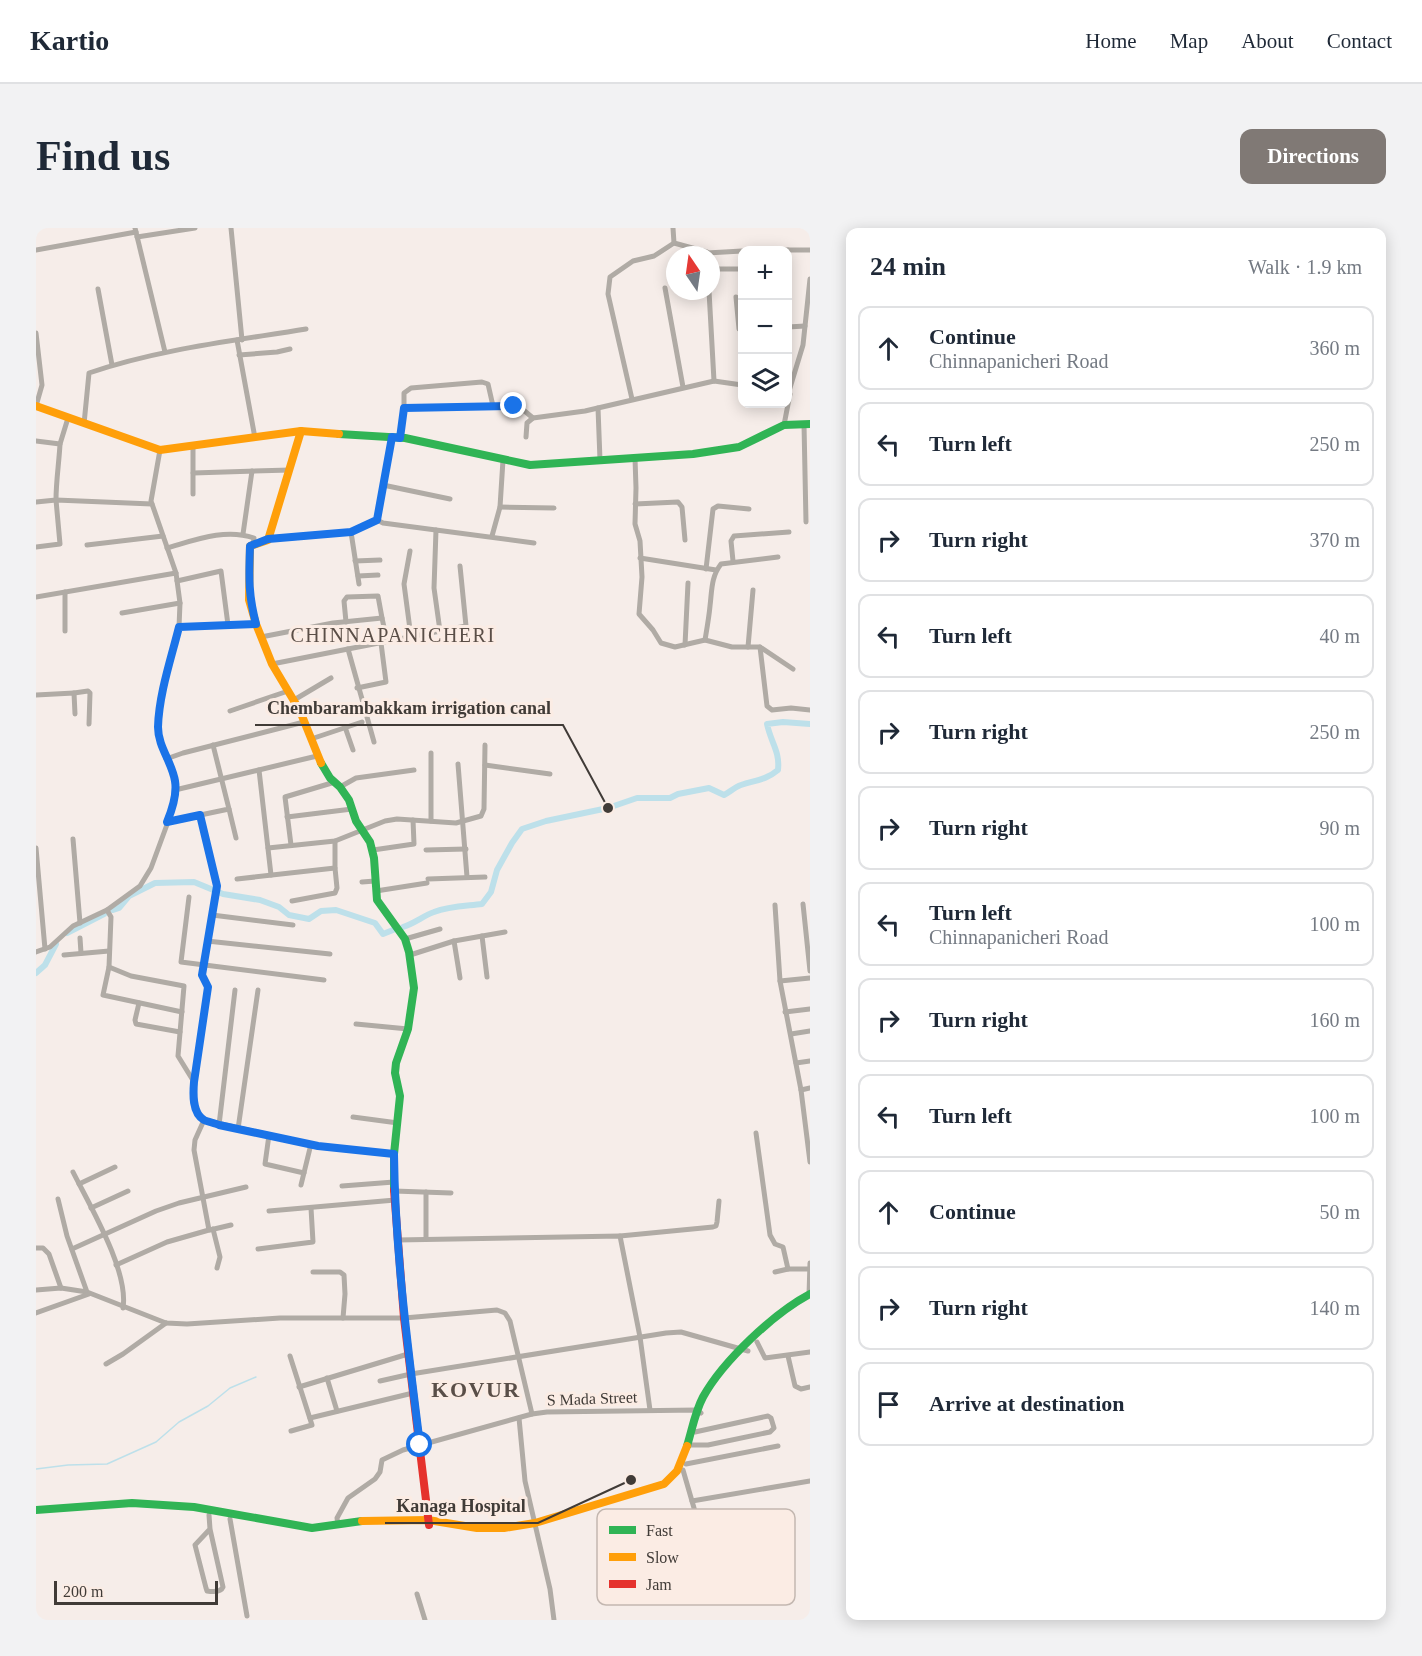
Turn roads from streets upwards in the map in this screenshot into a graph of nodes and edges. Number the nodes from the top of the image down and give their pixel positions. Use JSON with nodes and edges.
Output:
{"nodes":[{"id":1,"x":195,"y":228,"type":"edge"},
{"id":2,"x":231,"y":228,"type":"edge"},
{"id":3,"x":673,"y":228,"type":"edge"},
{"id":4,"x":136,"y":232,"type":"edge"},
{"id":5,"x":674,"y":243,"type":"junction"},
{"id":6,"x":683,"y":246,"type":"edge"},
{"id":7,"x":36,"y":250,"type":"edge"},
{"id":8,"x":792,"y":250,"type":"edge"},
{"id":9,"x":810,"y":250,"type":"edge"},
{"id":10,"x":738,"y":251,"type":"edge"},
{"id":11,"x":720,"y":253,"type":"edge"},
{"id":12,"x":720,"y":269,"type":"edge"},
{"id":13,"x":738,"y":269,"type":"edge"},
{"id":14,"x":810,"y":279,"type":"edge"},
{"id":15,"x":665,"y":288,"type":"dead end"},
{"id":16,"x":98,"y":289,"type":"dead end"},
{"id":17,"x":736,"y":297,"type":"dead end"},
{"id":18,"x":710,"y":300,"type":"edge"},
{"id":19,"x":738,"y":318,"type":"edge"},
{"id":20,"x":807,"y":322,"type":"edge"},
{"id":21,"x":792,"y":326,"type":"edge"},
{"id":22,"x":306,"y":329,"type":"dead end"},
{"id":23,"x":36,"y":333,"type":"edge"},
{"id":24,"x":240,"y":340,"type":"junction"},
{"id":25,"x":807,"y":345,"type":"edge"},
{"id":26,"x":290,"y":349,"type":"dead end"},
{"id":27,"x":165,"y":352,"type":"junction"},
{"id":28,"x":240,"y":355,"type":"junction"},
{"id":29,"x":112,"y":365,"type":"junction"},
{"id":30,"x":714,"y":381,"type":"junction"},
{"id":31,"x":792,"y":381,"type":"edge"},
{"id":32,"x":738,"y":385,"type":"edge"},
{"id":33,"x":682,"y":387,"type":"junction"},
{"id":34,"x":632,"y":399,"type":"junction"},
{"id":35,"x":36,"y":406,"type":"edge"},
{"id":36,"x":493,"y":406,"type":"junction"},
{"id":37,"x":404,"y":408,"type":"junction"},
{"id":38,"x":598,"y":408,"type":"junction"},
{"id":39,"x":787,"y":408,"type":"edge"},
{"id":40,"x":68,"y":418,"type":"junction"},
{"id":41,"x":533,"y":418,"type":"junction"},
{"id":42,"x":84,"y":424,"type":"junction"},
{"id":43,"x":807,"y":424,"type":"edge"},
{"id":44,"x":784,"y":425,"type":"junction"},
{"id":45,"x":302,"y":431,"type":"junction"},
{"id":46,"x":396,"y":437,"type":"junction"},
{"id":47,"x":526,"y":437,"type":"dead end"},
{"id":48,"x":255,"y":438,"type":"junction"},
{"id":49,"x":36,"y":441,"type":"edge"},
{"id":50,"x":60,"y":444,"type":"junction"},
{"id":51,"x":193,"y":446,"type":"junction"},
{"id":52,"x":160,"y":450,"type":"junction"},
{"id":53,"x":635,"y":458,"type":"junction"},
{"id":54,"x":503,"y":460,"type":"junction"},
{"id":55,"x":600,"y":460,"type":"junction"},
{"id":56,"x":290,"y":470,"type":"junction"},
{"id":57,"x":252,"y":471,"type":"junction"},
{"id":58,"x":193,"y":473,"type":"junction"},
{"id":59,"x":383,"y":485,"type":"junction"},
{"id":60,"x":193,"y":494,"type":"dead end"},
{"id":61,"x":450,"y":499,"type":"dead end"},
{"id":62,"x":56,"y":501,"type":"junction"},
{"id":63,"x":36,"y":502,"type":"edge"},
{"id":64,"x":152,"y":504,"type":"junction"},
{"id":65,"x":635,"y":504,"type":"junction"},
{"id":66,"x":500,"y":507,"type":"junction"},
{"id":67,"x":554,"y":508,"type":"dead end"},
{"id":68,"x":749,"y":509,"type":"dead end"},
{"id":69,"x":377,"y":520,"type":"junction"},
{"id":70,"x":806,"y":522,"type":"dead end"},
{"id":71,"x":436,"y":530,"type":"junction"},
{"id":72,"x":351,"y":532,"type":"junction"},
{"id":73,"x":789,"y":532,"type":"dead end"},
{"id":74,"x":243,"y":534,"type":"junction"},
{"id":75,"x":163,"y":536,"type":"junction"},
{"id":76,"x":492,"y":536,"type":"junction"},
{"id":77,"x":268,"y":539,"type":"junction"},
{"id":78,"x":685,"y":540,"type":"dead end"},
{"id":79,"x":534,"y":543,"type":"dead end"},
{"id":80,"x":87,"y":544,"type":"dead end"},
{"id":81,"x":253,"y":545,"type":"junction"},
{"id":82,"x":36,"y":547,"type":"edge"},
{"id":83,"x":167,"y":548,"type":"junction"},
{"id":84,"x":410,"y":551,"type":"dead end"},
{"id":85,"x":778,"y":557,"type":"dead end"},
{"id":86,"x":640,"y":558,"type":"junction"},
{"id":87,"x":380,"y":560,"type":"dead end"},
{"id":88,"x":356,"y":561,"type":"junction"},
{"id":89,"x":733,"y":561,"type":"junction"},
{"id":90,"x":460,"y":566,"type":"dead end"},
{"id":91,"x":706,"y":568,"type":"junction"},
{"id":92,"x":716,"y":570,"type":"junction"},
{"id":93,"x":176,"y":573,"type":"junction"},
{"id":94,"x":378,"y":575,"type":"dead end"},
{"id":95,"x":358,"y":576,"type":"junction"},
{"id":96,"x":177,"y":580,"type":"junction"},
{"id":97,"x":688,"y":583,"type":"dead end"},
{"id":98,"x":359,"y":584,"type":"dead end"},
{"id":99,"x":753,"y":590,"type":"dead end"},
{"id":100,"x":65,"y":592,"type":"junction"},
{"id":101,"x":36,"y":597,"type":"edge"},
{"id":102,"x":180,"y":603,"type":"junction"},
{"id":103,"x":122,"y":613,"type":"dead end"},
{"id":104,"x":382,"y":618,"type":"junction"},
{"id":105,"x":346,"y":622,"type":"junction"},
{"id":106,"x":256,"y":624,"type":"junction"},
{"id":107,"x":228,"y":625,"type":"junction"},
{"id":108,"x":179,"y":627,"type":"junction"},
{"id":109,"x":65,"y":631,"type":"dead end"},
{"id":110,"x":440,"y":631,"type":"junction"},
{"id":111,"x":261,"y":637,"type":"junction"},
{"id":112,"x":411,"y":637,"type":"junction"},
{"id":113,"x":705,"y":639,"type":"junction"},
{"id":114,"x":384,"y":642,"type":"junction"},
{"id":115,"x":685,"y":645,"type":"junction"},
{"id":116,"x":748,"y":647,"type":"junction"},
{"id":117,"x":760,"y":647,"type":"junction"},
{"id":118,"x":348,"y":649,"type":"junction"},
{"id":119,"x":272,"y":664,"type":"junction"},
{"id":120,"x":793,"y":669,"type":"dead end"},
{"id":121,"x":331,"y":678,"type":"dead end"},
{"id":122,"x":357,"y":688,"type":"junction"},
{"id":123,"x":288,"y":691,"type":"junction"},
{"id":124,"x":74,"y":693,"type":"junction"},
{"id":125,"x":36,"y":695,"type":"edge"},
{"id":126,"x":294,"y":700,"type":"junction"},
{"id":127,"x":810,"y":710,"type":"edge"},
{"id":128,"x":230,"y":711,"type":"dead end"},
{"id":129,"x":75,"y":714,"type":"dead end"},
{"id":130,"x":304,"y":722,"type":"junction"},
{"id":131,"x":362,"y":722,"type":"dead end"},
{"id":132,"x":89,"y":724,"type":"dead end"},
{"id":133,"x":345,"y":727,"type":"junction"},
{"id":134,"x":311,"y":739,"type":"junction"},
{"id":135,"x":374,"y":742,"type":"dead end"},
{"id":136,"x":213,"y":745,"type":"junction"},
{"id":137,"x":485,"y":745,"type":"dead end"},
{"id":138,"x":353,"y":750,"type":"dead end"},
{"id":139,"x":431,"y":753,"type":"dead end"},
{"id":140,"x":317,"y":756,"type":"junction"},
{"id":141,"x":166,"y":759,"type":"junction"},
{"id":142,"x":458,"y":764,"type":"dead end"},
{"id":143,"x":485,"y":765,"type":"junction"},
{"id":144,"x":259,"y":770,"type":"junction"},
{"id":145,"x":414,"y":770,"type":"dead end"},
{"id":146,"x":550,"y":774,"type":"dead end"},
{"id":147,"x":221,"y":779,"type":"junction"},
{"id":148,"x":338,"y":784,"type":"junction"},
{"id":149,"x":175,"y":790,"type":"junction"},
{"id":150,"x":229,"y":809,"type":"junction"},
{"id":151,"x":352,"y":809,"type":"junction"},
{"id":152,"x":200,"y":815,"type":"junction"},
{"id":153,"x":287,"y":817,"type":"junction"},
{"id":154,"x":413,"y":820,"type":"junction"},
{"id":155,"x":431,"y":821,"type":"junction"},
{"id":156,"x":463,"y":821,"type":"junction"},
{"id":157,"x":167,"y":822,"type":"junction"},
{"id":158,"x":362,"y":830,"type":"junction"},
{"id":159,"x":236,"y":838,"type":"dead end"},
{"id":160,"x":74,"y":839,"type":"dead end"},
{"id":161,"x":335,"y":841,"type":"junction"},
{"id":162,"x":291,"y":845,"type":"junction"},
{"id":163,"x":36,"y":848,"type":"edge"},
{"id":164,"x":268,"y":848,"type":"junction"},
{"id":165,"x":373,"y":849,"type":"junction"},
{"id":166,"x":466,"y":849,"type":"junction"},
{"id":167,"x":426,"y":850,"type":"dead end"},
{"id":168,"x":335,"y":868,"type":"junction"},
{"id":169,"x":271,"y":875,"type":"junction"},
{"id":170,"x":467,"y":877,"type":"junction"},
{"id":171,"x":485,"y":877,"type":"dead end"},
{"id":172,"x":237,"y":879,"type":"dead end"},
{"id":173,"x":375,"y":881,"type":"junction"},
{"id":174,"x":363,"y":882,"type":"dead end"},
{"id":175,"x":376,"y":891,"type":"junction"},
{"id":176,"x":189,"y":897,"type":"dead end"},
{"id":177,"x":292,"y":901,"type":"dead end"},
{"id":178,"x":803,"y":904,"type":"dead end"},
{"id":179,"x":775,"y":905,"type":"dead end"},
{"id":180,"x":107,"y":910,"type":"junction"},
{"id":181,"x":212,"y":915,"type":"junction"},
{"id":182,"x":80,"y":923,"type":"junction"},
{"id":183,"x":293,"y":925,"type":"dead end"},
{"id":184,"x":440,"y":929,"type":"dead end"},
{"id":185,"x":505,"y":932,"type":"dead end"},
{"id":186,"x":482,"y":936,"type":"junction"},
{"id":187,"x":80,"y":938,"type":"dead end"},
{"id":188,"x":405,"y":939,"type":"junction"},
{"id":189,"x":207,"y":941,"type":"junction"},
{"id":190,"x":454,"y":941,"type":"junction"},
{"id":191,"x":45,"y":949,"type":"junction"},
{"id":192,"x":109,"y":951,"type":"junction"},
{"id":193,"x":36,"y":952,"type":"edge"},
{"id":194,"x":81,"y":953,"type":"junction"},
{"id":195,"x":330,"y":954,"type":"dead end"},
{"id":196,"x":64,"y":955,"type":"dead end"},
{"id":197,"x":410,"y":955,"type":"junction"},
{"id":198,"x":203,"y":965,"type":"junction"},
{"id":199,"x":109,"y":967,"type":"junction"},
{"id":200,"x":810,"y":971,"type":"edge"},
{"id":201,"x":487,"y":977,"type":"dead end"},
{"id":202,"x":460,"y":978,"type":"dead end"},
{"id":203,"x":810,"y":978,"type":"edge"},
{"id":204,"x":324,"y":980,"type":"dead end"},
{"id":205,"x":780,"y":981,"type":"junction"},
{"id":206,"x":235,"y":990,"type":"dead end"},
{"id":207,"x":258,"y":990,"type":"dead end"},
{"id":208,"x":139,"y":1002,"type":"junction"},
{"id":209,"x":810,"y":1009,"type":"edge"},
{"id":210,"x":182,"y":1012,"type":"junction"},
{"id":211,"x":785,"y":1012,"type":"junction"},
{"id":212,"x":356,"y":1024,"type":"dead end"},
{"id":213,"x":408,"y":1029,"type":"junction"},
{"id":214,"x":810,"y":1031,"type":"edge"},
{"id":215,"x":180,"y":1032,"type":"junction"},
{"id":216,"x":791,"y":1034,"type":"junction"},
{"id":217,"x":810,"y":1061,"type":"edge"},
{"id":218,"x":796,"y":1063,"type":"junction"},
{"id":219,"x":194,"y":1082,"type":"junction"},
{"id":220,"x":810,"y":1088,"type":"edge"},
{"id":221,"x":801,"y":1090,"type":"junction"},
{"id":222,"x":353,"y":1117,"type":"dead end"},
{"id":223,"x":807,"y":1118,"type":"edge"},
{"id":224,"x":204,"y":1120,"type":"junction"},
{"id":225,"x":398,"y":1123,"type":"junction"},
{"id":226,"x":219,"y":1125,"type":"junction"},
{"id":227,"x":238,"y":1129,"type":"junction"},
{"id":228,"x":756,"y":1133,"type":"dead end"},
{"id":229,"x":269,"y":1135,"type":"junction"},
{"id":230,"x":312,"y":1144,"type":"junction"},
{"id":231,"x":808,"y":1144,"type":"edge"},
{"id":232,"x":394,"y":1154,"type":"junction"},
{"id":233,"x":810,"y":1162,"type":"edge"},
{"id":234,"x":115,"y":1167,"type":"dead end"},
{"id":235,"x":73,"y":1172,"type":"dead end"},
{"id":236,"x":304,"y":1173,"type":"junction"},
{"id":237,"x":79,"y":1184,"type":"junction"},
{"id":238,"x":301,"y":1185,"type":"dead end"},
{"id":239,"x":342,"y":1186,"type":"dead end"},
{"id":240,"x":246,"y":1187,"type":"dead end"},
{"id":241,"x":394,"y":1187,"type":"junction"},
{"id":242,"x":128,"y":1191,"type":"dead end"},
{"id":243,"x":426,"y":1192,"type":"junction"},
{"id":244,"x":451,"y":1193,"type":"dead end"},
{"id":245,"x":203,"y":1198,"type":"junction"},
{"id":246,"x":58,"y":1199,"type":"dead end"},
{"id":247,"x":395,"y":1200,"type":"junction"},
{"id":248,"x":718,"y":1201,"type":"dead end"},
{"id":249,"x":91,"y":1208,"type":"junction"},
{"id":250,"x":310,"y":1208,"type":"junction"},
{"id":251,"x":269,"y":1211,"type":"dead end"},
{"id":252,"x":231,"y":1225,"type":"dead end"},
{"id":253,"x":211,"y":1230,"type":"junction"},
{"id":254,"x":104,"y":1234,"type":"junction"},
{"id":255,"x":620,"y":1236,"type":"junction"},
{"id":256,"x":426,"y":1239,"type":"junction"},
{"id":257,"x":397,"y":1240,"type":"junction"},
{"id":258,"x":36,"y":1248,"type":"edge"},
{"id":259,"x":72,"y":1249,"type":"junction"},
{"id":260,"x":258,"y":1249,"type":"dead end"},
{"id":261,"x":116,"y":1265,"type":"junction"},
{"id":262,"x":809,"y":1266,"type":"edge"},
{"id":263,"x":217,"y":1268,"type":"dead end"},
{"id":264,"x":788,"y":1269,"type":"junction"},
{"id":265,"x":313,"y":1272,"type":"dead end"},
{"id":266,"x":775,"y":1272,"type":"dead end"},
{"id":267,"x":61,"y":1288,"type":"junction"},
{"id":268,"x":36,"y":1290,"type":"edge"},
{"id":269,"x":88,"y":1293,"type":"junction"},
{"id":270,"x":810,"y":1296,"type":"edge"},
{"id":271,"x":123,"y":1308,"type":"junction"},
{"id":272,"x":36,"y":1313,"type":"edge"},
{"id":273,"x":343,"y":1318,"type":"junction"},
{"id":274,"x":404,"y":1318,"type":"junction"},
{"id":275,"x":166,"y":1323,"type":"junction"},
{"id":276,"x":640,"y":1337,"type":"junction"},
{"id":277,"x":757,"y":1342,"type":"junction"},
{"id":278,"x":746,"y":1350,"type":"junction"},
{"id":279,"x":810,"y":1352,"type":"edge"},
{"id":280,"x":408,"y":1354,"type":"junction"},
{"id":281,"x":290,"y":1356,"type":"dead end"},
{"id":282,"x":518,"y":1356,"type":"junction"},
{"id":283,"x":788,"y":1356,"type":"junction"},
{"id":284,"x":106,"y":1364,"type":"dead end"},
{"id":285,"x":411,"y":1374,"type":"junction"},
{"id":286,"x":327,"y":1378,"type":"junction"},
{"id":287,"x":380,"y":1381,"type":"dead end"},
{"id":288,"x":299,"y":1387,"type":"junction"},
{"id":289,"x":810,"y":1387,"type":"edge"},
{"id":290,"x":414,"y":1393,"type":"junction"},
{"id":291,"x":650,"y":1410,"type":"junction"},
{"id":292,"x":337,"y":1411,"type":"junction"},
{"id":293,"x":699,"y":1412,"type":"junction"},
{"id":294,"x":532,"y":1414,"type":"junction"},
{"id":295,"x":310,"y":1418,"type":"junction"},
{"id":296,"x":519,"y":1418,"type":"junction"},
{"id":297,"x":291,"y":1431,"type":"dead end"},
{"id":298,"x":695,"y":1432,"type":"junction"},
{"id":299,"x":420,"y":1445,"type":"junction"},
{"id":300,"x":691,"y":1445,"type":"junction"},
{"id":301,"x":778,"y":1446,"type":"dead end"},
{"id":302,"x":684,"y":1467,"type":"junction"},
{"id":303,"x":810,"y":1480,"type":"edge"},
{"id":304,"x":692,"y":1501,"type":"junction"},
{"id":305,"x":694,"y":1509,"type":"edge"},
{"id":306,"x":36,"y":1510,"type":"edge"},
{"id":307,"x":36,"y":1515,"type":"edge"},
{"id":308,"x":209,"y":1515,"type":"junction"},
{"id":309,"x":230,"y":1519,"type":"junction"},
{"id":310,"x":428,"y":1523,"type":"junction"},
{"id":311,"x":338,"y":1525,"type":"junction"},
{"id":312,"x":536,"y":1525,"type":"junction"},
{"id":313,"x":210,"y":1529,"type":"junction"},
{"id":314,"x":417,"y":1594,"type":"dead end"},
{"id":315,"x":247,"y":1616,"type":"dead end"},
{"id":316,"x":424,"y":1620,"type":"edge"},
{"id":317,"x":555,"y":1620,"type":"edge"}],
"edges":[{"from":1,"to":4,"type":"street"},
{"from":2,"to":24,"type":"street"},
{"from":3,"to":5,"type":"street"},
{"from":4,"to":7,"type":"street"},
{"from":4,"to":27,"type":"street"},
{"from":5,"to":6,"type":"street"},
{"from":5,"to":34,"type":"street"},
{"from":8,"to":9,"type":"street"},
{"from":10,"to":11,"type":"street"},
{"from":12,"to":13,"type":"street"},
{"from":14,"to":20,"type":"street"},
{"from":15,"to":33,"type":"street"},
{"from":16,"to":29,"type":"street"},
{"from":17,"to":19,"type":"street"},
{"from":18,"to":30,"type":"street"},
{"from":20,"to":21,"type":"street"},
{"from":20,"to":25,"type":"street"},
{"from":22,"to":24,"type":"street"},
{"from":23,"to":35,"type":"street"},
{"from":24,"to":27,"type":"street"},
{"from":24,"to":28,"type":"street"},
{"from":25,"to":31,"type":"street"},
{"from":26,"to":28,"type":"street"},
{"from":27,"to":29,"type":"street"},
{"from":28,"to":48,"type":"street"},
{"from":29,"to":42,"type":"street"},
{"from":30,"to":32,"type":"street"},
{"from":30,"to":33,"type":"street"},
{"from":33,"to":34,"type":"street"},
{"from":34,"to":38,"type":"street"},
{"from":35,"to":40,"type":"street"},
{"from":36,"to":37,"type":"street"},
{"from":36,"to":37,"type":"street"},
{"from":36,"to":41,"type":"street"},
{"from":37,"to":46,"type":"street"},
{"from":38,"to":41,"type":"street"},
{"from":38,"to":55,"type":"street"},
{"from":39,"to":44,"type":"street"},
{"from":40,"to":42,"type":"street"},
{"from":40,"to":50,"type":"street"},
{"from":41,"to":47,"type":"street"},
{"from":42,"to":52,"type":"street"},
{"from":43,"to":44,"type":"street"},
{"from":43,"to":70,"type":"street"},
{"from":44,"to":53,"type":"street"},
{"from":45,"to":46,"type":"street"},
{"from":45,"to":48,"type":"street"},
{"from":45,"to":56,"type":"street"},
{"from":46,"to":54,"type":"street"},
{"from":46,"to":59,"type":"street"},
{"from":48,"to":51,"type":"street"},
{"from":49,"to":50,"type":"street"},
{"from":50,"to":62,"type":"street"},
{"from":51,"to":52,"type":"street"},
{"from":51,"to":58,"type":"street"},
{"from":52,"to":64,"type":"street"},
{"from":53,"to":55,"type":"street"},
{"from":53,"to":65,"type":"street"},
{"from":54,"to":55,"type":"street"},
{"from":54,"to":66,"type":"street"},
{"from":56,"to":57,"type":"street"},
{"from":56,"to":77,"type":"street"},
{"from":57,"to":58,"type":"street"},
{"from":57,"to":74,"type":"street"},
{"from":58,"to":60,"type":"street"},
{"from":59,"to":61,"type":"street"},
{"from":59,"to":69,"type":"street"},
{"from":62,"to":63,"type":"street"},
{"from":62,"to":64,"type":"street"},
{"from":62,"to":82,"type":"street"},
{"from":64,"to":75,"type":"street"},
{"from":65,"to":78,"type":"street"},
{"from":65,"to":86,"type":"street"},
{"from":66,"to":67,"type":"street"},
{"from":66,"to":76,"type":"street"},
{"from":68,"to":91,"type":"street"},
{"from":69,"to":71,"type":"street"},
{"from":69,"to":72,"type":"street"},
{"from":71,"to":76,"type":"street"},
{"from":71,"to":110,"type":"street"},
{"from":72,"to":77,"type":"street"},
{"from":72,"to":88,"type":"street"},
{"from":73,"to":89,"type":"street"},
{"from":74,"to":81,"type":"street"},
{"from":74,"to":83,"type":"street"},
{"from":75,"to":80,"type":"street"},
{"from":75,"to":83,"type":"street"},
{"from":76,"to":79,"type":"street"},
{"from":77,"to":81,"type":"street"},
{"from":81,"to":106,"type":"street"},
{"from":83,"to":93,"type":"street"},
{"from":84,"to":112,"type":"street"},
{"from":85,"to":89,"type":"street"},
{"from":86,"to":91,"type":"street"},
{"from":86,"to":115,"type":"street"},
{"from":87,"to":88,"type":"street"},
{"from":88,"to":95,"type":"street"},
{"from":89,"to":92,"type":"street"},
{"from":90,"to":110,"type":"street"},
{"from":91,"to":92,"type":"street"},
{"from":92,"to":113,"type":"street"},
{"from":93,"to":96,"type":"street"},
{"from":93,"to":100,"type":"street"},
{"from":94,"to":95,"type":"street"},
{"from":95,"to":98,"type":"street"},
{"from":96,"to":102,"type":"street"},
{"from":96,"to":107,"type":"street"},
{"from":97,"to":115,"type":"street"},
{"from":99,"to":116,"type":"street"},
{"from":100,"to":101,"type":"street"},
{"from":100,"to":109,"type":"street"},
{"from":102,"to":103,"type":"street"},
{"from":102,"to":108,"type":"street"},
{"from":104,"to":105,"type":"street"},
{"from":104,"to":105,"type":"street"},
{"from":104,"to":114,"type":"street"},
{"from":105,"to":111,"type":"street"},
{"from":106,"to":107,"type":"street"},
{"from":106,"to":111,"type":"street"},
{"from":107,"to":108,"type":"street"},
{"from":108,"to":141,"type":"street"},
{"from":110,"to":112,"type":"street"},
{"from":111,"to":119,"type":"street"},
{"from":112,"to":114,"type":"street"},
{"from":113,"to":115,"type":"street"},
{"from":113,"to":116,"type":"street"},
{"from":114,"to":118,"type":"street"},
{"from":114,"to":122,"type":"street"},
{"from":116,"to":117,"type":"street"},
{"from":117,"to":120,"type":"street"},
{"from":117,"to":127,"type":"street"},
{"from":118,"to":119,"type":"street"},
{"from":118,"to":122,"type":"street"},
{"from":119,"to":123,"type":"street"},
{"from":121,"to":126,"type":"street"},
{"from":122,"to":135,"type":"street"},
{"from":123,"to":126,"type":"street"},
{"from":123,"to":128,"type":"street"},
{"from":124,"to":125,"type":"street"},
{"from":124,"to":129,"type":"street"},
{"from":124,"to":132,"type":"street"},
{"from":126,"to":130,"type":"street"},
{"from":130,"to":134,"type":"street"},
{"from":130,"to":136,"type":"street"},
{"from":131,"to":133,"type":"street"},
{"from":133,"to":134,"type":"street"},
{"from":133,"to":138,"type":"street"},
{"from":134,"to":140,"type":"street"},
{"from":136,"to":141,"type":"street"},
{"from":136,"to":147,"type":"street"},
{"from":137,"to":143,"type":"street"},
{"from":139,"to":155,"type":"street"},
{"from":140,"to":144,"type":"street"},
{"from":140,"to":148,"type":"street"},
{"from":141,"to":149,"type":"street"},
{"from":142,"to":156,"type":"street"},
{"from":143,"to":146,"type":"street"},
{"from":143,"to":156,"type":"street"},
{"from":144,"to":147,"type":"street"},
{"from":144,"to":164,"type":"street"},
{"from":145,"to":148,"type":"street"},
{"from":147,"to":149,"type":"street"},
{"from":147,"to":150,"type":"street"},
{"from":148,"to":151,"type":"street"},
{"from":148,"to":153,"type":"street"},
{"from":149,"to":157,"type":"street"},
{"from":150,"to":152,"type":"street"},
{"from":150,"to":159,"type":"street"},
{"from":151,"to":153,"type":"street"},
{"from":151,"to":158,"type":"street"},
{"from":152,"to":157,"type":"street"},
{"from":152,"to":181,"type":"street"},
{"from":153,"to":162,"type":"street"},
{"from":154,"to":155,"type":"street"},
{"from":154,"to":158,"type":"street"},
{"from":154,"to":165,"type":"street"},
{"from":155,"to":156,"type":"street"},
{"from":156,"to":166,"type":"street"},
{"from":157,"to":180,"type":"street"},
{"from":158,"to":161,"type":"street"},
{"from":158,"to":165,"type":"street"},
{"from":160,"to":182,"type":"street"},
{"from":161,"to":162,"type":"street"},
{"from":161,"to":168,"type":"street"},
{"from":162,"to":164,"type":"street"},
{"from":163,"to":191,"type":"street"},
{"from":164,"to":169,"type":"street"},
{"from":165,"to":173,"type":"street"},
{"from":166,"to":167,"type":"street"},
{"from":166,"to":170,"type":"street"},
{"from":168,"to":169,"type":"street"},
{"from":168,"to":177,"type":"street"},
{"from":169,"to":172,"type":"street"},
{"from":170,"to":171,"type":"street"},
{"from":170,"to":175,"type":"street"},
{"from":173,"to":174,"type":"street"},
{"from":173,"to":175,"type":"street"},
{"from":175,"to":188,"type":"street"},
{"from":176,"to":198,"type":"street"},
{"from":178,"to":200,"type":"street"},
{"from":179,"to":205,"type":"street"},
{"from":180,"to":182,"type":"street"},
{"from":180,"to":192,"type":"street"},
{"from":181,"to":183,"type":"street"},
{"from":181,"to":189,"type":"street"},
{"from":182,"to":191,"type":"street"},
{"from":184,"to":188,"type":"street"},
{"from":185,"to":186,"type":"street"},
{"from":186,"to":190,"type":"street"},
{"from":186,"to":201,"type":"street"},
{"from":187,"to":194,"type":"street"},
{"from":188,"to":197,"type":"street"},
{"from":189,"to":195,"type":"street"},
{"from":189,"to":198,"type":"street"},
{"from":190,"to":197,"type":"street"},
{"from":190,"to":202,"type":"street"},
{"from":191,"to":193,"type":"street"},
{"from":192,"to":194,"type":"street"},
{"from":192,"to":199,"type":"street"},
{"from":194,"to":196,"type":"street"},
{"from":197,"to":213,"type":"street"},
{"from":198,"to":204,"type":"street"},
{"from":198,"to":219,"type":"street"},
{"from":199,"to":208,"type":"street"},
{"from":199,"to":210,"type":"street"},
{"from":203,"to":205,"type":"street"},
{"from":205,"to":211,"type":"street"},
{"from":206,"to":226,"type":"street"},
{"from":207,"to":227,"type":"street"},
{"from":208,"to":210,"type":"street"},
{"from":208,"to":215,"type":"street"},
{"from":209,"to":211,"type":"street"},
{"from":210,"to":215,"type":"street"},
{"from":211,"to":216,"type":"street"},
{"from":212,"to":213,"type":"street"},
{"from":213,"to":225,"type":"street"},
{"from":214,"to":216,"type":"street"},
{"from":215,"to":219,"type":"street"},
{"from":216,"to":218,"type":"street"},
{"from":217,"to":218,"type":"street"},
{"from":218,"to":221,"type":"street"},
{"from":219,"to":224,"type":"street"},
{"from":220,"to":221,"type":"street"},
{"from":221,"to":223,"type":"street"},
{"from":222,"to":225,"type":"street"},
{"from":223,"to":231,"type":"street"},
{"from":224,"to":226,"type":"street"},
{"from":224,"to":245,"type":"street"},
{"from":225,"to":232,"type":"street"},
{"from":226,"to":227,"type":"street"},
{"from":227,"to":229,"type":"street"},
{"from":228,"to":264,"type":"street"},
{"from":229,"to":230,"type":"street"},
{"from":229,"to":236,"type":"street"},
{"from":230,"to":232,"type":"street"},
{"from":230,"to":236,"type":"street"},
{"from":231,"to":233,"type":"street"},
{"from":232,"to":241,"type":"street"},
{"from":234,"to":237,"type":"street"},
{"from":235,"to":237,"type":"street"},
{"from":236,"to":238,"type":"street"},
{"from":237,"to":249,"type":"street"},
{"from":239,"to":241,"type":"street"},
{"from":240,"to":245,"type":"street"},
{"from":241,"to":243,"type":"street"},
{"from":241,"to":247,"type":"street"},
{"from":242,"to":249,"type":"street"},
{"from":243,"to":244,"type":"street"},
{"from":243,"to":256,"type":"street"},
{"from":245,"to":253,"type":"street"},
{"from":245,"to":254,"type":"street"},
{"from":246,"to":259,"type":"street"},
{"from":247,"to":250,"type":"street"},
{"from":247,"to":257,"type":"street"},
{"from":248,"to":255,"type":"street"},
{"from":249,"to":254,"type":"street"},
{"from":250,"to":251,"type":"street"},
{"from":250,"to":260,"type":"street"},
{"from":252,"to":253,"type":"street"},
{"from":253,"to":261,"type":"street"},
{"from":253,"to":263,"type":"street"},
{"from":254,"to":259,"type":"street"},
{"from":254,"to":261,"type":"street"},
{"from":255,"to":256,"type":"street"},
{"from":255,"to":276,"type":"street"},
{"from":256,"to":257,"type":"street"},
{"from":257,"to":274,"type":"street"},
{"from":258,"to":267,"type":"street"},
{"from":259,"to":269,"type":"street"},
{"from":261,"to":271,"type":"street"},
{"from":262,"to":264,"type":"street"},
{"from":262,"to":270,"type":"street"},
{"from":264,"to":266,"type":"street"},
{"from":265,"to":273,"type":"street"},
{"from":267,"to":268,"type":"street"},
{"from":267,"to":269,"type":"street"},
{"from":269,"to":271,"type":"street"},
{"from":269,"to":272,"type":"street"},
{"from":270,"to":277,"type":"street"},
{"from":270,"to":278,"type":"street"},
{"from":271,"to":275,"type":"street"},
{"from":273,"to":274,"type":"street"},
{"from":273,"to":275,"type":"street"},
{"from":274,"to":280,"type":"street"},
{"from":274,"to":282,"type":"street"},
{"from":275,"to":284,"type":"street"},
{"from":276,"to":278,"type":"street"},
{"from":276,"to":282,"type":"street"},
{"from":276,"to":291,"type":"street"},
{"from":277,"to":278,"type":"street"},
{"from":277,"to":283,"type":"street"},
{"from":278,"to":293,"type":"street"},
{"from":279,"to":283,"type":"street"},
{"from":280,"to":285,"type":"street"},
{"from":280,"to":286,"type":"street"},
{"from":281,"to":288,"type":"street"},
{"from":282,"to":285,"type":"street"},
{"from":282,"to":294,"type":"street"},
{"from":283,"to":289,"type":"street"},
{"from":285,"to":287,"type":"street"},
{"from":285,"to":290,"type":"street"},
{"from":286,"to":288,"type":"street"},
{"from":286,"to":292,"type":"street"},
{"from":288,"to":295,"type":"street"},
{"from":290,"to":292,"type":"street"},
{"from":290,"to":299,"type":"street"},
{"from":291,"to":293,"type":"street","name":"S Mada Street"},
{"from":291,"to":294,"type":"street","name":"S Mada Street"},
{"from":292,"to":295,"type":"street"},
{"from":293,"to":298,"type":"street"},
{"from":293,"to":312,"type":"street"},
{"from":294,"to":296,"type":"street","name":"S Mada Street"},
{"from":295,"to":297,"type":"street"},
{"from":296,"to":299,"type":"street","name":"S Mada Street"},
{"from":296,"to":312,"type":"street"},
{"from":298,"to":300,"type":"street"},
{"from":298,"to":300,"type":"street"},
{"from":299,"to":310,"type":"street"},
{"from":299,"to":311,"type":"street","name":"S Mada Street"},
{"from":300,"to":302,"type":"street"},
{"from":301,"to":302,"type":"street"},
{"from":302,"to":304,"type":"street"},
{"from":302,"to":312,"type":"street"},
{"from":303,"to":304,"type":"street"},
{"from":304,"to":305,"type":"street"},
{"from":306,"to":311,"type":"street"},
{"from":307,"to":308,"type":"street"},
{"from":308,"to":309,"type":"street"},
{"from":308,"to":313,"type":"street"},
{"from":309,"to":310,"type":"street"},
{"from":309,"to":315,"type":"street"},
{"from":310,"to":311,"type":"street"},
{"from":310,"to":312,"type":"street"},
{"from":312,"to":317,"type":"street"},
{"from":313,"to":313,"type":"street"},
{"from":314,"to":316,"type":"street"}]}
